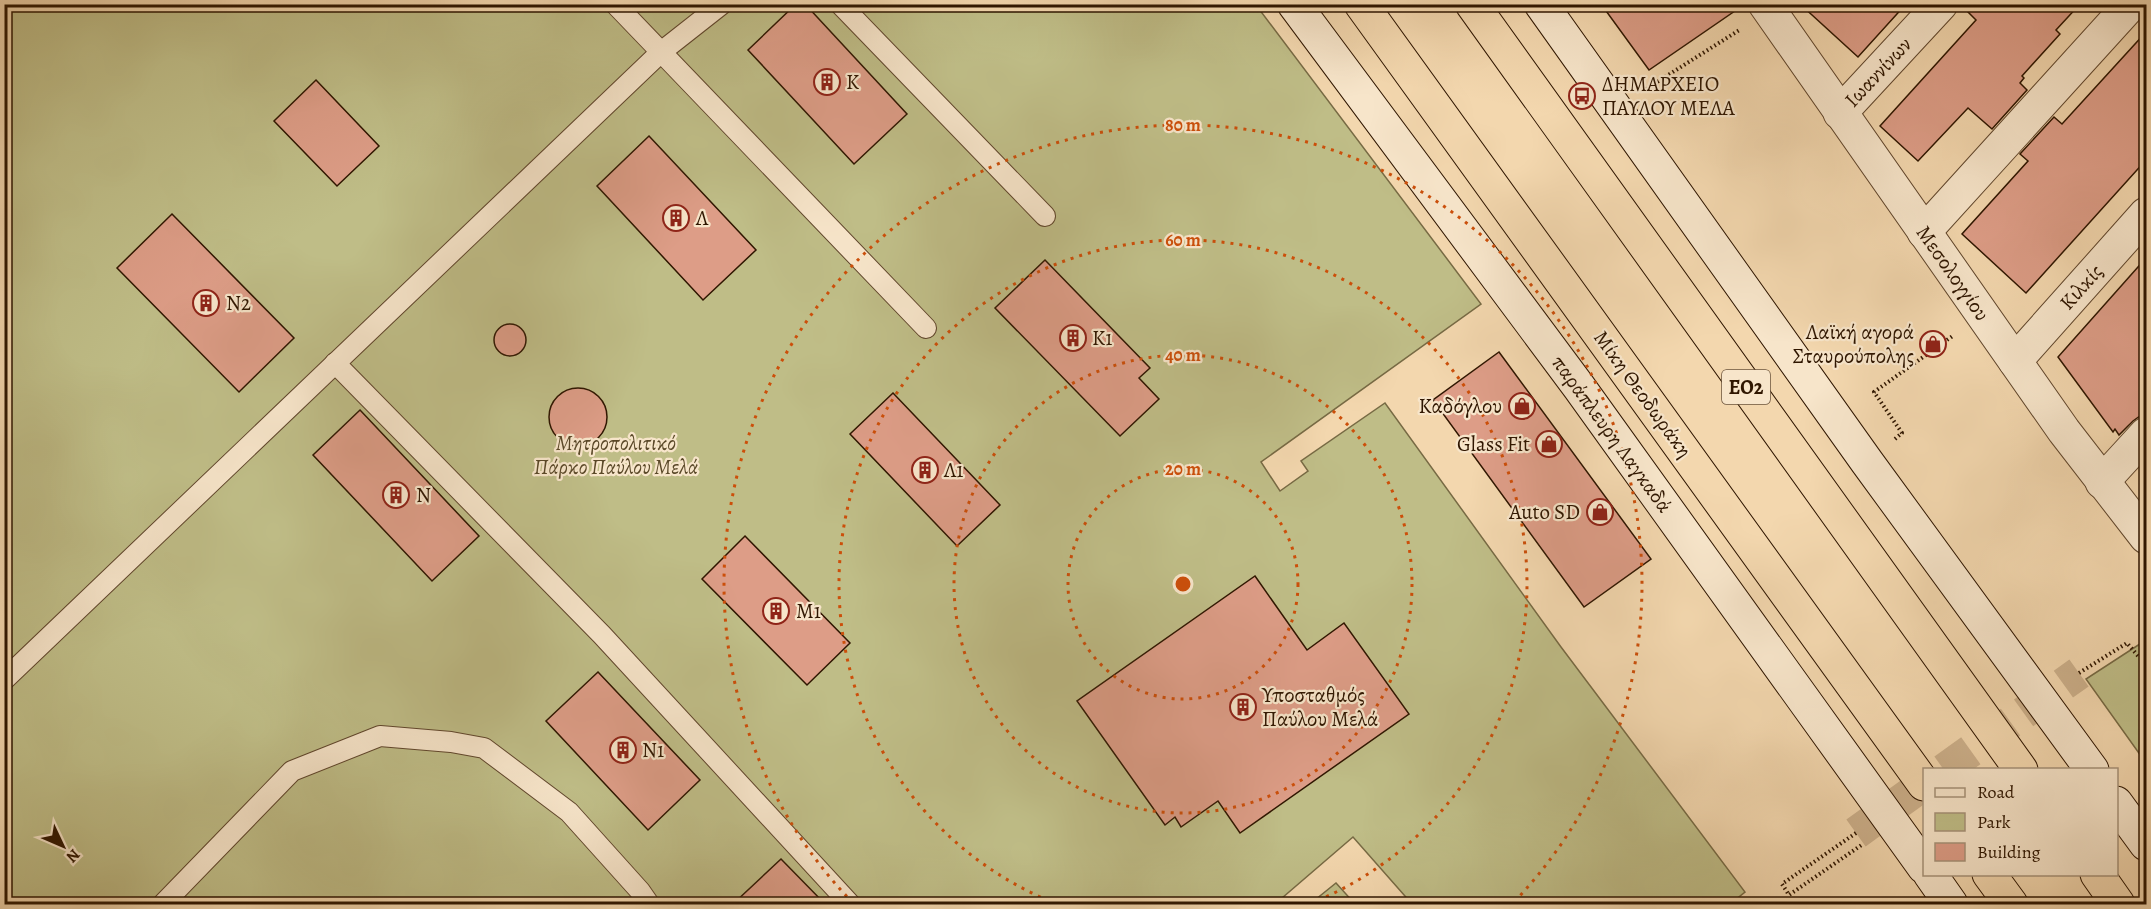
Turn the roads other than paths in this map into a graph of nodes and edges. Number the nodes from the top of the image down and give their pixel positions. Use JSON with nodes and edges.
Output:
{"nodes":[{"id":1,"x":615,"y":4,"type":"edge"},
{"id":2,"x":722,"y":4,"type":"edge"},
{"id":3,"x":840,"y":4,"type":"edge"},
{"id":4,"x":1294,"y":4,"type":"edge"},
{"id":5,"x":1361,"y":4,"type":"edge"},
{"id":6,"x":1472,"y":4,"type":"edge"},
{"id":7,"x":1542,"y":4,"type":"edge"},
{"id":8,"x":1941,"y":4,"type":"edge"},
{"id":9,"x":2132,"y":4,"type":"edge"},
{"id":10,"x":1763,"y":10,"type":"edge"},
{"id":11,"x":661,"y":52,"type":"junction"},
{"id":12,"x":1840,"y":113,"type":"junction"},
{"id":13,"x":2146,"y":214,"type":"edge"},
{"id":14,"x":1045,"y":216,"type":"dead end"},
{"id":15,"x":1924,"y":232,"type":"junction"},
{"id":16,"x":926,"y":328,"type":"dead end"},
{"id":17,"x":2014,"y":361,"type":"junction"},
{"id":18,"x":335,"y":363,"type":"junction"},
{"id":19,"x":2146,"y":434,"type":"edge"},
{"id":20,"x":2102,"y":482,"type":"junction"},
{"id":21,"x":2146,"y":537,"type":"edge"},
{"id":22,"x":4,"y":680,"type":"edge"},
{"id":23,"x":2020,"y":768,"type":"edge"},
{"id":24,"x":2091,"y":768,"type":"edge"},
{"id":25,"x":1923,"y":783,"type":"edge"},
{"id":26,"x":2118,"y":806,"type":"edge"},
{"id":27,"x":2146,"y":844,"type":"edge"},
{"id":28,"x":1923,"y":866,"type":"edge"},
{"id":29,"x":1931,"y":876,"type":"edge"},
{"id":30,"x":1990,"y":876,"type":"edge"},
{"id":31,"x":2098,"y":876,"type":"edge"},
{"id":32,"x":163,"y":904,"type":"edge"},
{"id":33,"x":649,"y":904,"type":"edge"},
{"id":34,"x":850,"y":904,"type":"edge"},
{"id":35,"x":1951,"y":904,"type":"edge"},
{"id":36,"x":2011,"y":904,"type":"edge"},
{"id":37,"x":2118,"y":904,"type":"edge"}],
"edges":[{"from":1,"to":11,"type":"lane"},
{"from":2,"to":11,"type":"lane"},
{"from":3,"to":14,"type":"lane"},
{"from":4,"to":28,"type":"street","name":"παράπλευρη Λαγκαδά"},
{"from":5,"to":25,"type":"highway","name":"Μίκη Θεοδωράκη"},
{"from":6,"to":23,"type":"highway","number":"ΕΟ2"},
{"from":7,"to":24,"type":"street"},
{"from":8,"to":12,"type":"street","name":"Ιωαννίνων"},
{"from":9,"to":15,"type":"street"},
{"from":10,"to":12,"type":"street","name":"Μεσολογγίου"},
{"from":11,"to":16,"type":"lane"},
{"from":11,"to":18,"type":"lane"},
{"from":12,"to":15,"type":"street","name":"Μεσολογγίου"},
{"from":13,"to":17,"type":"street","name":"Κιλκίς"},
{"from":15,"to":17,"type":"street","name":"Μεσολογγίου"},
{"from":17,"to":20,"type":"street","name":"Μεσολογγίου"},
{"from":18,"to":22,"type":"lane"},
{"from":18,"to":34,"type":"lane"},
{"from":19,"to":20,"type":"street"},
{"from":20,"to":21,"type":"street","name":"Μεσολογγίου"},
{"from":26,"to":27,"type":"street"},
{"from":29,"to":35,"type":"street"},
{"from":30,"to":36,"type":"highway"},
{"from":31,"to":37,"type":"highway"},
{"from":32,"to":33,"type":"lane"}]}
